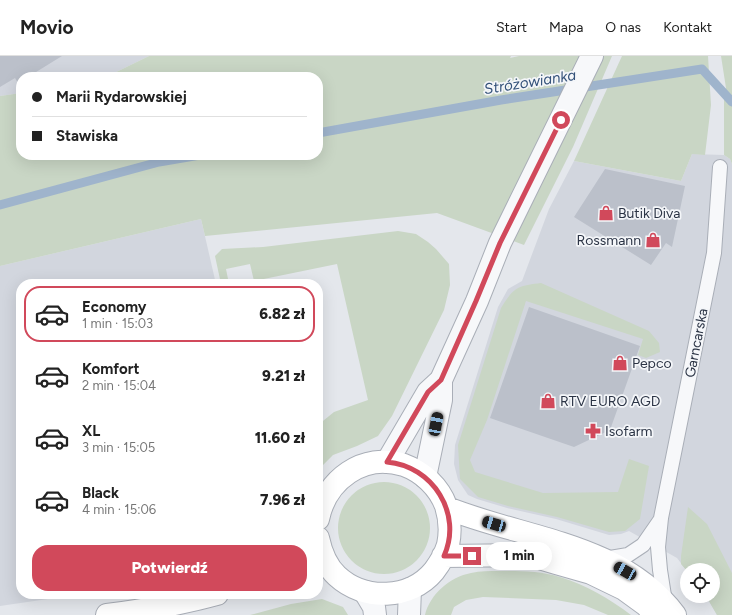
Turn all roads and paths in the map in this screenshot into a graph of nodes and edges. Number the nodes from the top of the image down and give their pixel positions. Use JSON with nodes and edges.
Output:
{"nodes":[{"id":1,"x":592,"y":56,"type":"edge"},
{"id":2,"x":720,"y":167,"type":"dead end"},
{"id":3,"x":441,"y":380,"type":"junction"},
{"id":4,"x":387,"y":462,"type":"junction"},
{"id":5,"x":425,"y":477,"type":"junction"},
{"id":6,"x":323,"y":501,"type":"edge"},
{"id":7,"x":447,"y":508,"type":"junction"},
{"id":8,"x":661,"y":518,"type":"junction"},
{"id":9,"x":444,"y":556,"type":"junction"},
{"id":10,"x":323,"y":558,"type":"edge"},
{"id":11,"x":604,"y":559,"type":"junction"},
{"id":12,"x":327,"y":576,"type":"edge"},
{"id":13,"x":410,"y":589,"type":"junction"},
{"id":14,"x":365,"y":592,"type":"junction"},
{"id":15,"x":198,"y":599,"type":"edge"},
{"id":16,"x":665,"y":611,"type":"edge"},
{"id":17,"x":108,"y":615,"type":"edge"},
{"id":18,"x":375,"y":615,"type":"edge"},
{"id":19,"x":409,"y":615,"type":"edge"}],
"edges":[{"from":1,"to":3,"type":"street"},
{"from":2,"to":8,"type":"lane","name":"Garncarska"},
{"from":3,"to":4,"type":"street"},
{"from":3,"to":5,"type":"street"},
{"from":4,"to":5,"type":"main road"},
{"from":4,"to":6,"type":"main road"},
{"from":5,"to":7,"type":"main road"},
{"from":7,"to":9,"type":"main road"},
{"from":7,"to":11,"type":"main road"},
{"from":8,"to":11,"type":"lane"},
{"from":8,"to":16,"type":"lane","name":"Garncarska"},
{"from":9,"to":13,"type":"main road"},
{"from":9,"to":16,"type":"main road"},
{"from":10,"to":12,"type":"main road"},
{"from":11,"to":16,"type":"main road"},
{"from":12,"to":14,"type":"main road"},
{"from":13,"to":14,"type":"main road"},
{"from":13,"to":19,"type":"street"},
{"from":14,"to":18,"type":"street"},
{"from":15,"to":17,"type":"main road"}]}
